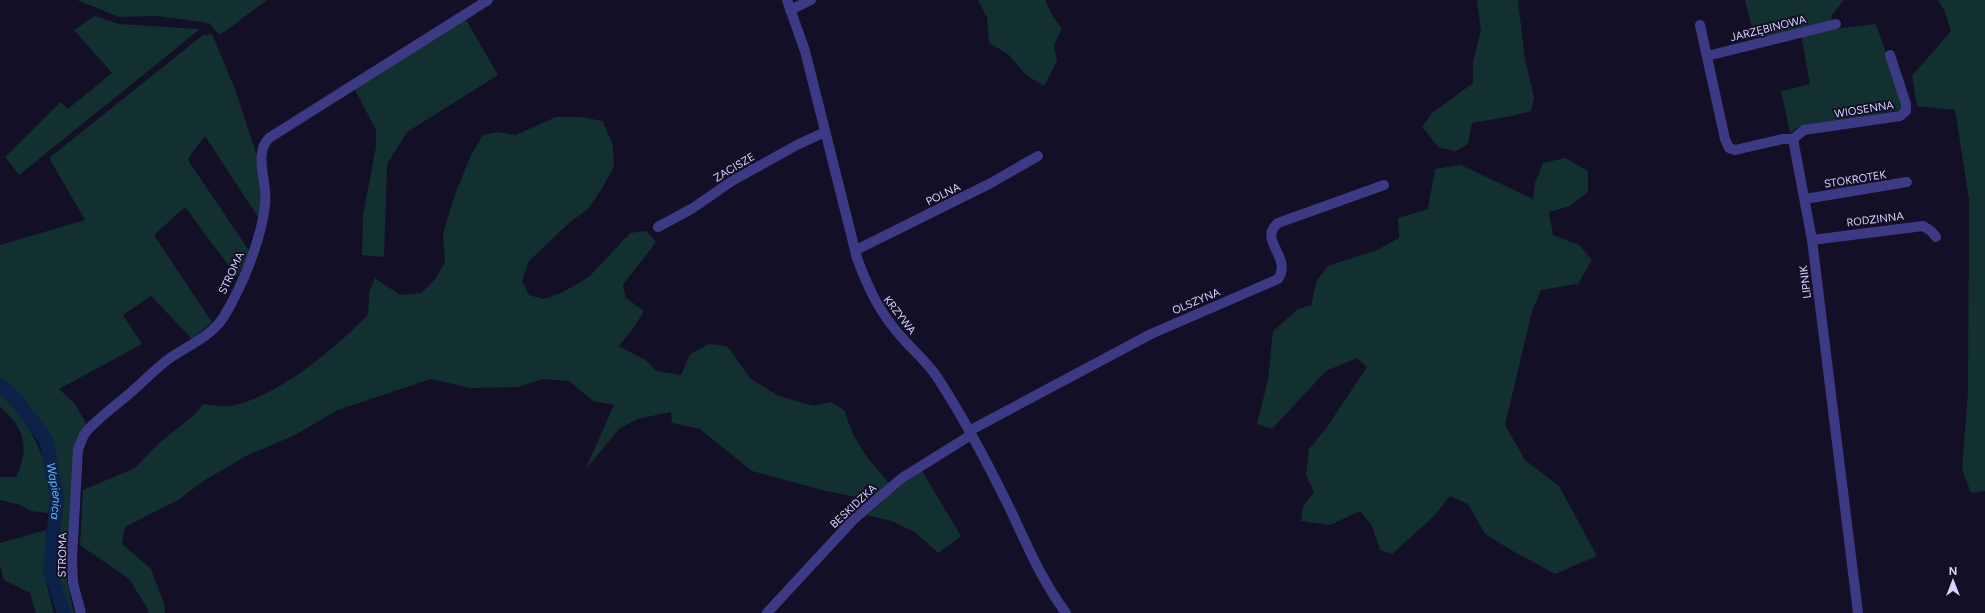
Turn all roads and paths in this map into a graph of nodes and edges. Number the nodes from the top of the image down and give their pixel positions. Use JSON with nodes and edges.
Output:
{"nodes":[{"id":1,"x":488,"y":0,"type":"edge"},
{"id":2,"x":787,"y":0,"type":"edge"},
{"id":3,"x":811,"y":0,"type":"edge"},
{"id":4,"x":790,"y":10,"type":"junction"},
{"id":5,"x":1836,"y":24,"type":"dead end"},
{"id":6,"x":1700,"y":25,"type":"dead end"},
{"id":7,"x":1890,"y":55,"type":"dead end"},
{"id":8,"x":1706,"y":56,"type":"junction"},
{"id":9,"x":825,"y":132,"type":"junction"},
{"id":10,"x":1793,"y":140,"type":"junction"},
{"id":11,"x":1038,"y":156,"type":"dead end"},
{"id":12,"x":1907,"y":182,"type":"dead end"},
{"id":13,"x":1384,"y":185,"type":"dead end"},
{"id":14,"x":1806,"y":199,"type":"junction"},
{"id":15,"x":658,"y":227,"type":"dead end"},
{"id":16,"x":1936,"y":237,"type":"dead end"},
{"id":17,"x":1812,"y":240,"type":"junction"},
{"id":18,"x":856,"y":250,"type":"junction"},
{"id":19,"x":970,"y":433,"type":"junction"},
{"id":20,"x":80,"y":613,"type":"edge"},
{"id":21,"x":767,"y":613,"type":"edge"},
{"id":22,"x":1066,"y":613,"type":"edge"},
{"id":23,"x":1858,"y":613,"type":"edge"}],
"edges":[{"from":1,"to":20,"type":"street","name":"STROMA"},
{"from":2,"to":4,"type":"street","name":"KRZYWA"},
{"from":3,"to":4,"type":"street"},
{"from":4,"to":9,"type":"street","name":"KRZYWA"},
{"from":5,"to":8,"type":"street","name":"JARZĘBINOWA"},
{"from":6,"to":8,"type":"street"},
{"from":7,"to":10,"type":"street","name":"WIOSENNA"},
{"from":8,"to":10,"type":"street"},
{"from":9,"to":15,"type":"street","name":"ZACISZE"},
{"from":9,"to":18,"type":"street","name":"KRZYWA"},
{"from":10,"to":14,"type":"street","name":"LIPNIK"},
{"from":11,"to":18,"type":"street","name":"POLNA"},
{"from":12,"to":14,"type":"street","name":"STOKROTEK"},
{"from":13,"to":19,"type":"street","name":"OLSZYNA"},
{"from":14,"to":17,"type":"street","name":"LIPNIK"},
{"from":16,"to":17,"type":"street","name":"RODZINNA"},
{"from":17,"to":23,"type":"street","name":"LIPNIK"},
{"from":18,"to":19,"type":"street","name":"KRZYWA"},
{"from":19,"to":21,"type":"street","name":"BESKIDZKA"},
{"from":19,"to":22,"type":"street","name":"KRZYWA"}]}
